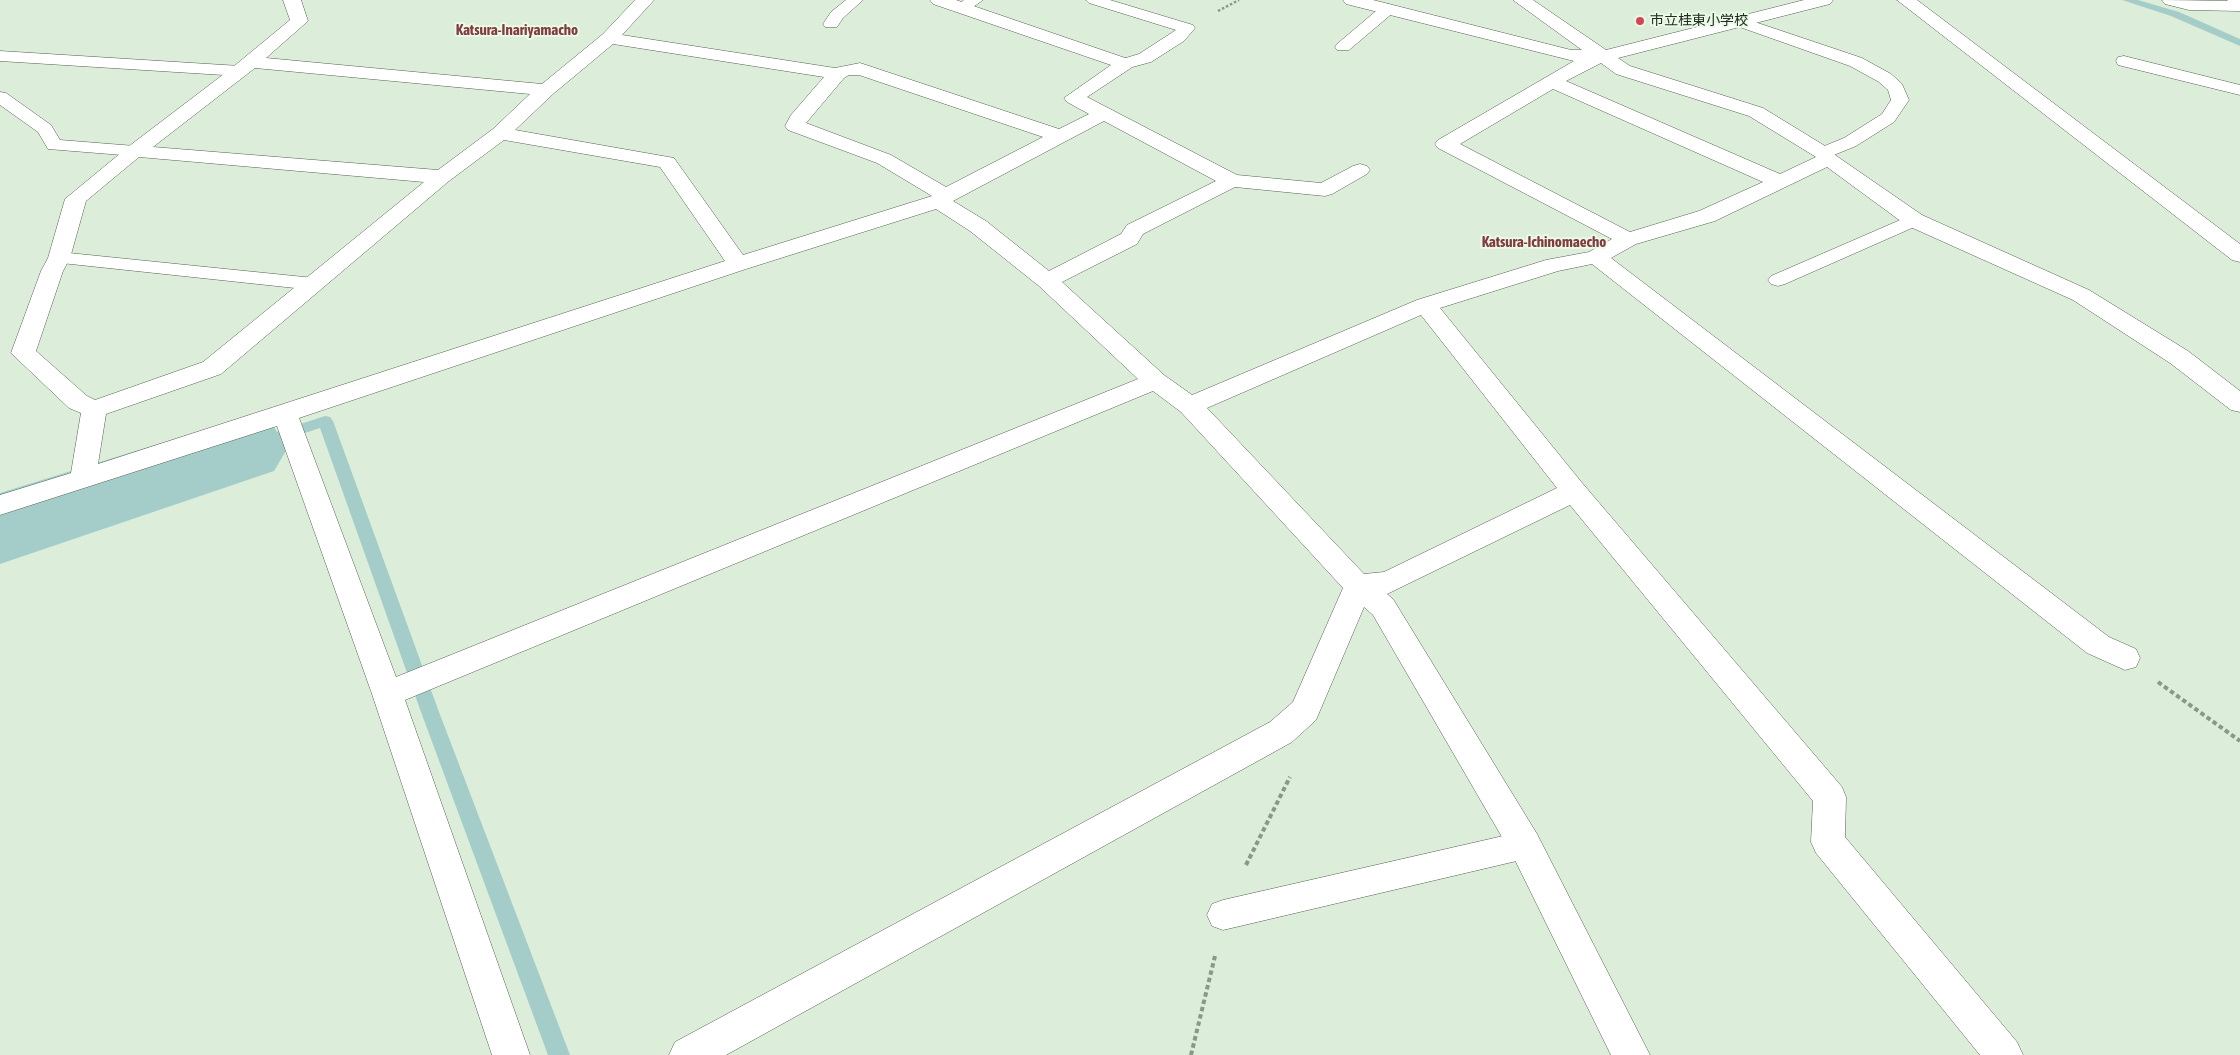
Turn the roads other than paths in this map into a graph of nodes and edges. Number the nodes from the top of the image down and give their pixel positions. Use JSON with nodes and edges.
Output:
{"nodes":[{"id":1,"x":292,"y":0,"type":"edge"},
{"id":2,"x":645,"y":0,"type":"edge"},
{"id":3,"x":855,"y":0,"type":"edge"},
{"id":4,"x":938,"y":0,"type":"edge"},
{"id":5,"x":1094,"y":0,"type":"edge"},
{"id":6,"x":1352,"y":0,"type":"edge"},
{"id":7,"x":1522,"y":0,"type":"edge"},
{"id":8,"x":1824,"y":0,"type":"edge"},
{"id":9,"x":1906,"y":0,"type":"edge"},
{"id":10,"x":2171,"y":0,"type":"edge"},
{"id":11,"x":2236,"y":0,"type":"edge"},
{"id":12,"x":969,"y":4,"type":"edge"},
{"id":13,"x":2240,"y":4,"type":"edge"},
{"id":14,"x":1388,"y":9,"type":"junction"},
{"id":15,"x":1740,"y":22,"type":"junction"},
{"id":16,"x":831,"y":24,"type":"dead end"},
{"id":17,"x":609,"y":38,"type":"junction"},
{"id":18,"x":1342,"y":47,"type":"dead end"},
{"id":19,"x":0,"y":56,"type":"edge"},
{"id":20,"x":1603,"y":56,"type":"junction"},
{"id":21,"x":2124,"y":61,"type":"dead end"},
{"id":22,"x":1125,"y":64,"type":"junction"},
{"id":23,"x":245,"y":67,"type":"junction"},
{"id":24,"x":0,"y":70,"type":"edge"},
{"id":25,"x":0,"y":74,"type":"edge"},
{"id":26,"x":837,"y":74,"type":"junction"},
{"id":27,"x":1551,"y":81,"type":"junction"},
{"id":28,"x":546,"y":90,"type":"junction"},
{"id":29,"x":2240,"y":90,"type":"edge"},
{"id":30,"x":0,"y":97,"type":"edge"},
{"id":31,"x":1105,"y":113,"type":"junction"},
{"id":32,"x":500,"y":133,"type":"junction"},
{"id":33,"x":1059,"y":136,"type":"junction"},
{"id":34,"x":135,"y":150,"type":"junction"},
{"id":35,"x":1825,"y":156,"type":"junction"},
{"id":36,"x":1360,"y":170,"type":"dead end"},
{"id":37,"x":442,"y":176,"type":"junction"},
{"id":38,"x":1232,"y":181,"type":"junction"},
{"id":39,"x":1781,"y":182,"type":"junction"},
{"id":40,"x":943,"y":198,"type":"junction"},
{"id":41,"x":1914,"y":220,"type":"junction"},
{"id":42,"x":1628,"y":239,"type":"junction"},
{"id":43,"x":2240,"y":255,"type":"edge"},
{"id":44,"x":1596,"y":257,"type":"junction"},
{"id":45,"x":59,"y":258,"type":"junction"},
{"id":46,"x":738,"y":264,"type":"junction"},
{"id":47,"x":1778,"y":280,"type":"dead end"},
{"id":48,"x":1047,"y":281,"type":"junction"},
{"id":49,"x":314,"y":284,"type":"junction"},
{"id":50,"x":1425,"y":305,"type":"junction"},
{"id":51,"x":1155,"y":381,"type":"junction"},
{"id":52,"x":2240,"y":404,"type":"edge"},
{"id":53,"x":1190,"y":406,"type":"junction"},
{"id":54,"x":94,"y":409,"type":"junction"},
{"id":55,"x":285,"y":414,"type":"junction"},
{"id":56,"x":82,"y":478,"type":"junction"},
{"id":57,"x":1574,"y":491,"type":"junction"},
{"id":58,"x":0,"y":505,"type":"edge"},
{"id":59,"x":1358,"y":586,"type":"junction"},
{"id":60,"x":2125,"y":658,"type":"road end"},
{"id":61,"x":387,"y":694,"type":"junction"},
{"id":62,"x":1525,"y":845,"type":"junction"},
{"id":63,"x":1224,"y":915,"type":"dead end"},
{"id":64,"x":511,"y":1055,"type":"edge"},
{"id":65,"x":688,"y":1055,"type":"edge"},
{"id":66,"x":1631,"y":1055,"type":"edge"},
{"id":67,"x":2004,"y":1055,"type":"edge"}],
"edges":[{"from":1,"to":23,"type":"street"},
{"from":2,"to":17,"type":"street"},
{"from":3,"to":16,"type":"lane"},
{"from":4,"to":12,"type":"street"},
{"from":5,"to":22,"type":"lane"},
{"from":6,"to":14,"type":"street"},
{"from":7,"to":20,"type":"street"},
{"from":8,"to":15,"type":"street"},
{"from":9,"to":43,"type":"street"},
{"from":10,"to":13,"type":"street"},
{"from":11,"to":13,"type":"street"},
{"from":12,"to":22,"type":"street"},
{"from":14,"to":18,"type":"lane"},
{"from":14,"to":20,"type":"street"},
{"from":15,"to":20,"type":"street"},
{"from":15,"to":35,"type":"lane"},
{"from":17,"to":26,"type":"street"},
{"from":17,"to":28,"type":"street"},
{"from":19,"to":23,"type":"lane"},
{"from":20,"to":27,"type":"street"},
{"from":20,"to":35,"type":"street"},
{"from":21,"to":29,"type":"lane"},
{"from":22,"to":31,"type":"street"},
{"from":23,"to":28,"type":"street"},
{"from":23,"to":34,"type":"street"},
{"from":24,"to":25,"type":"lane"},
{"from":26,"to":33,"type":"street"},
{"from":26,"to":40,"type":"street"},
{"from":27,"to":39,"type":"street"},
{"from":27,"to":42,"type":"street"},
{"from":28,"to":32,"type":"street"},
{"from":30,"to":34,"type":"lane"},
{"from":31,"to":33,"type":"street"},
{"from":31,"to":38,"type":"street"},
{"from":32,"to":37,"type":"street"},
{"from":32,"to":46,"type":"street"},
{"from":33,"to":40,"type":"street"},
{"from":34,"to":37,"type":"street"},
{"from":34,"to":45,"type":"street"},
{"from":35,"to":39,"type":"street"},
{"from":35,"to":41,"type":"street"},
{"from":36,"to":38,"type":"street"},
{"from":37,"to":49,"type":"street"},
{"from":38,"to":48,"type":"street"},
{"from":39,"to":42,"type":"street"},
{"from":40,"to":46,"type":"street"},
{"from":40,"to":48,"type":"street"},
{"from":41,"to":47,"type":"lane"},
{"from":41,"to":52,"type":"street"},
{"from":42,"to":44,"type":"street"},
{"from":44,"to":50,"type":"street"},
{"from":44,"to":60,"type":"street"},
{"from":45,"to":49,"type":"lane"},
{"from":45,"to":54,"type":"street"},
{"from":46,"to":55,"type":"street"},
{"from":48,"to":51,"type":"street"},
{"from":49,"to":54,"type":"street"},
{"from":50,"to":53,"type":"street"},
{"from":50,"to":57,"type":"street"},
{"from":51,"to":53,"type":"street"},
{"from":51,"to":61,"type":"street"},
{"from":53,"to":59,"type":"street"},
{"from":54,"to":56,"type":"street"},
{"from":55,"to":56,"type":"street"},
{"from":55,"to":61,"type":"street"},
{"from":56,"to":58,"type":"street"},
{"from":57,"to":59,"type":"street"},
{"from":57,"to":67,"type":"street"},
{"from":59,"to":62,"type":"street"},
{"from":59,"to":65,"type":"street"},
{"from":61,"to":64,"type":"street"},
{"from":62,"to":63,"type":"lane"},
{"from":62,"to":66,"type":"street"}]}
